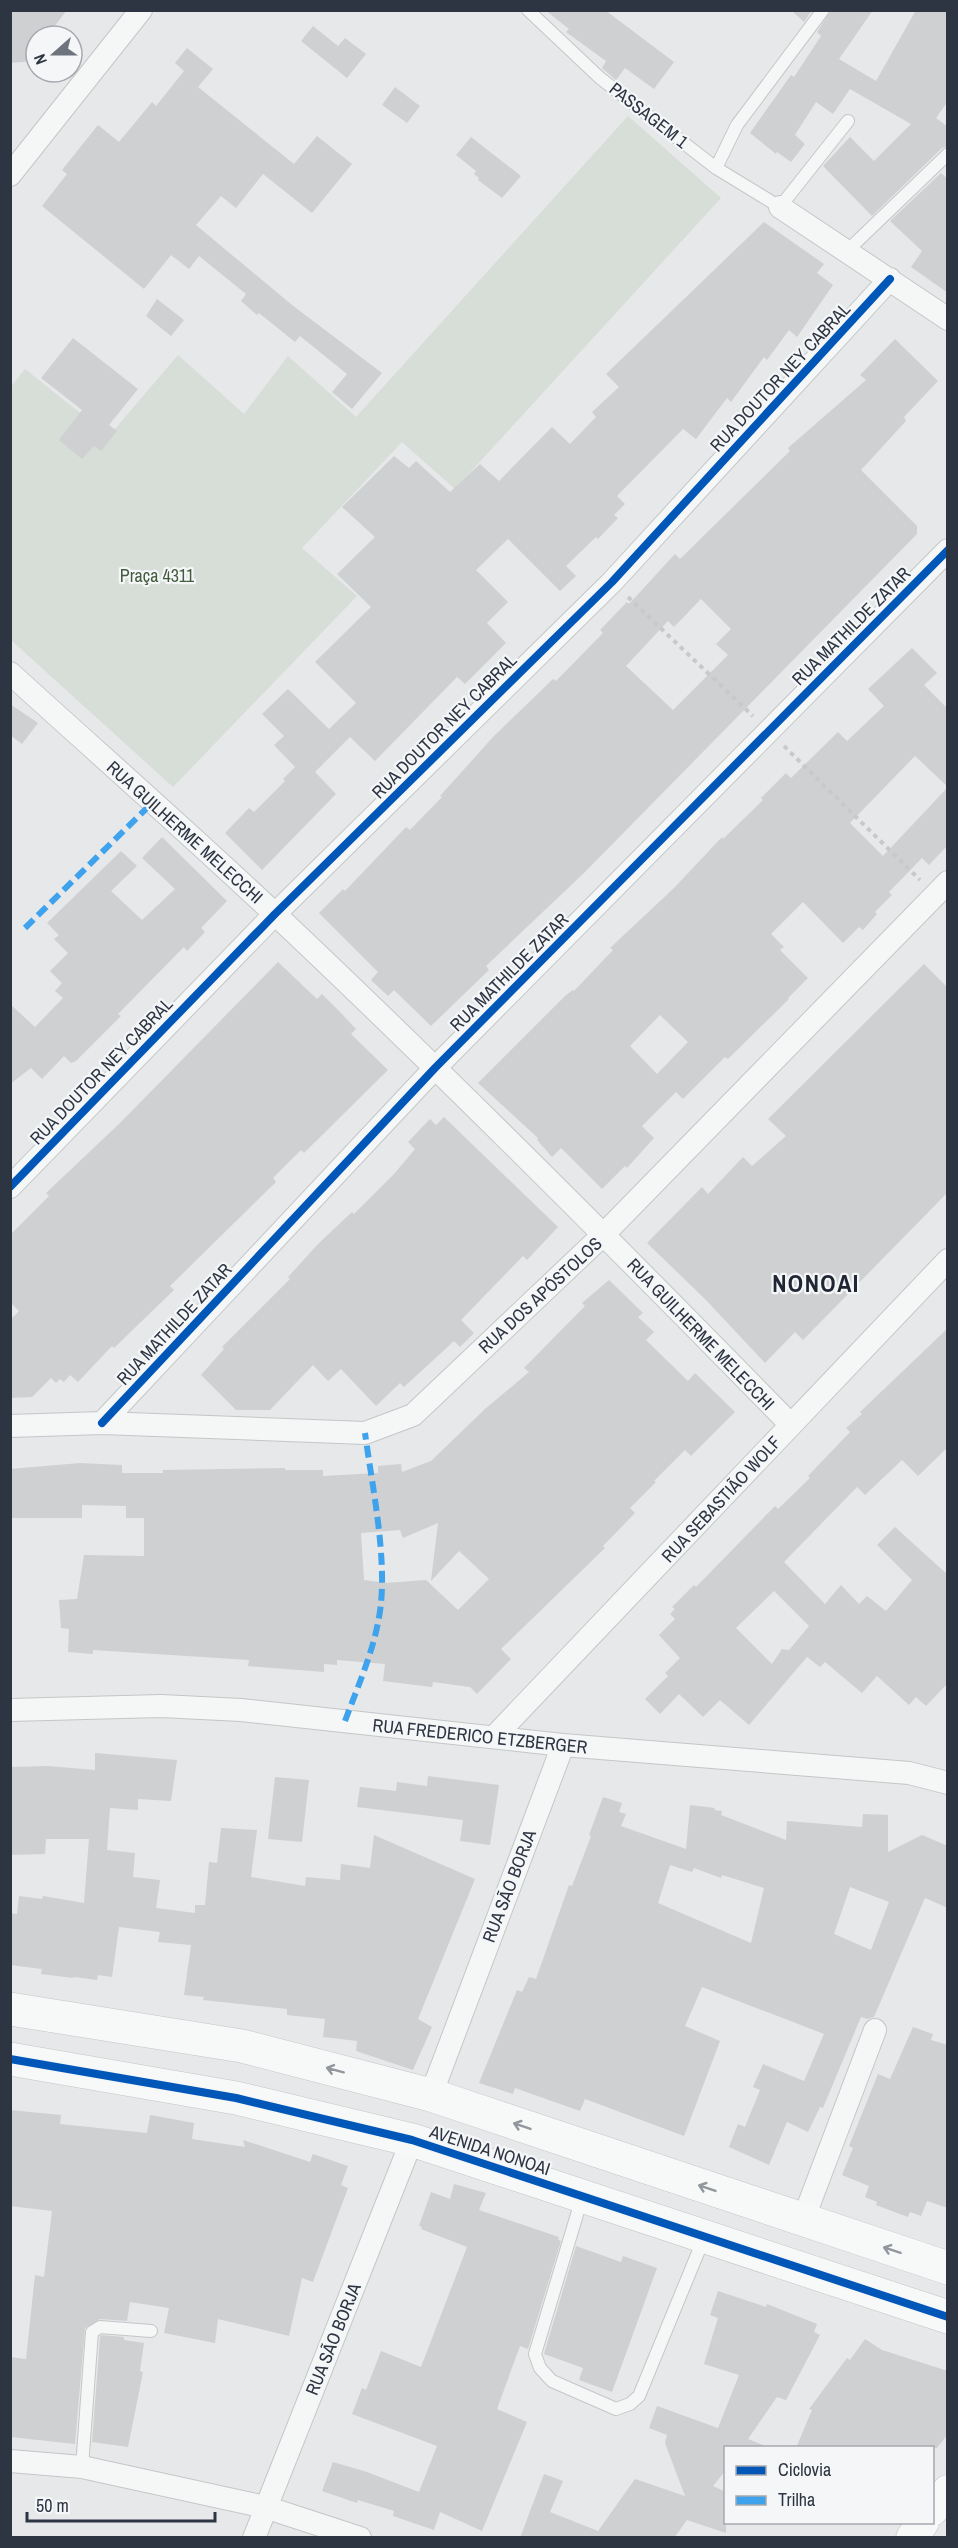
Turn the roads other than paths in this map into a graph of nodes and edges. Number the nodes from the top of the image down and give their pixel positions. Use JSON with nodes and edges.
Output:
{"nodes":[{"id":1,"x":141,"y":10,"type":"edge"},
{"id":2,"x":528,"y":10,"type":"edge"},
{"id":3,"x":823,"y":10,"type":"edge"},
{"id":4,"x":848,"y":121,"type":"dead end"},
{"id":5,"x":948,"y":154,"type":"edge"},
{"id":6,"x":717,"y":168,"type":"junction"},
{"id":7,"x":10,"y":175,"type":"edge"},
{"id":8,"x":780,"y":207,"type":"junction"},
{"id":9,"x":847,"y":250,"type":"junction"},
{"id":10,"x":890,"y":279,"type":"junction"},
{"id":11,"x":948,"y":320,"type":"edge"},
{"id":12,"x":948,"y":550,"type":"edge"},
{"id":13,"x":10,"y":673,"type":"edge"},
{"id":14,"x":948,"y":882,"type":"edge"},
{"id":15,"x":275,"y":914,"type":"junction"},
{"id":16,"x":435,"y":1068,"type":"junction"},
{"id":17,"x":10,"y":1187,"type":"edge"},
{"id":18,"x":604,"y":1234,"type":"junction"},
{"id":19,"x":948,"y":1260,"type":"edge"},
{"id":20,"x":102,"y":1423,"type":"junction"},
{"id":21,"x":790,"y":1425,"type":"junction"},
{"id":22,"x":10,"y":1426,"type":"edge"},
{"id":23,"x":10,"y":1710,"type":"edge"},
{"id":24,"x":494,"y":1737,"type":"junction"},
{"id":25,"x":563,"y":1745,"type":"junction"},
{"id":26,"x":948,"y":1783,"type":"edge"},
{"id":27,"x":10,"y":2009,"type":"edge"},
{"id":28,"x":875,"y":2030,"type":"dead end"},
{"id":29,"x":10,"y":2060,"type":"edge"},
{"id":30,"x":431,"y":2095,"type":"junction"},
{"id":31,"x":412,"y":2140,"type":"junction"},
{"id":32,"x":582,"y":2196,"type":"junction"},
{"id":33,"x":803,"y":2220,"type":"junction"},
{"id":34,"x":705,"y":2237,"type":"junction"},
{"id":35,"x":948,"y":2268,"type":"edge"},
{"id":36,"x":948,"y":2318,"type":"edge"},
{"id":37,"x":151,"y":2331,"type":"dead end"},
{"id":38,"x":10,"y":2461,"type":"edge"},
{"id":39,"x":82,"y":2468,"type":"junction"},
{"id":40,"x":948,"y":2490,"type":"edge"},
{"id":41,"x":265,"y":2507,"type":"junction"},
{"id":42,"x":934,"y":2509,"type":"edge"},
{"id":43,"x":922,"y":2524,"type":"edge"},
{"id":44,"x":254,"y":2538,"type":"edge"},
{"id":45,"x":360,"y":2538,"type":"edge"},
{"id":46,"x":912,"y":2538,"type":"edge"}],
"edges":[{"from":1,"to":7,"type":"street"},
{"from":2,"to":6,"type":"lane","name":"PASSAGEM 1"},
{"from":3,"to":6,"type":"lane"},
{"from":4,"to":8,"type":"lane"},
{"from":5,"to":9,"type":"lane"},
{"from":6,"to":8,"type":"lane","name":"PASSAGEM 1"},
{"from":8,"to":9,"type":"street"},
{"from":9,"to":10,"type":"street"},
{"from":10,"to":11,"type":"street"},
{"from":10,"to":15,"type":"street","name":"RUA DOUTOR NEY CABRAL"},
{"from":12,"to":16,"type":"street","name":"RUA MATHILDE ZATAR"},
{"from":13,"to":15,"type":"street","name":"RUA GUILHERME MELECCHI"},
{"from":14,"to":18,"type":"street","name":"RUA DOS APÓSTOLOS"},
{"from":15,"to":16,"type":"street","name":"RUA GUILHERME MELECCHI"},
{"from":15,"to":17,"type":"street","name":"RUA DOUTOR NEY CABRAL"},
{"from":16,"to":18,"type":"street","name":"RUA GUILHERME MELECCHI"},
{"from":16,"to":20,"type":"street","name":"RUA MATHILDE ZATAR"},
{"from":18,"to":20,"type":"street","name":"RUA DOS APÓSTOLOS"},
{"from":18,"to":21,"type":"street","name":"RUA GUILHERME MELECCHI"},
{"from":19,"to":21,"type":"street","name":"RUA SEBASTIÃO WOLF"},
{"from":20,"to":22,"type":"street","name":"RUA DOS APÓSTOLOS"},
{"from":21,"to":24,"type":"street","name":"RUA SEBASTIÃO WOLF"},
{"from":23,"to":24,"type":"street","name":"RUA FREDERICO ETZBERGER"},
{"from":24,"to":25,"type":"street","name":"RUA FREDERICO ETZBERGER"},
{"from":25,"to":26,"type":"street","name":"RUA FREDERICO ETZBERGER"},
{"from":25,"to":30,"type":"street","name":"RUA SÃO BORJA"},
{"from":30,"to":27,"type":"main road","name":"AVENIDA NONOAI","one_way":true},
{"from":28,"to":33,"type":"street"},
{"from":29,"to":31,"type":"main road","name":"AVENIDA NONOAI"},
{"from":33,"to":30,"type":"main road","name":"AVENIDA NONOAI","one_way":true},
{"from":31,"to":32,"type":"main road","name":"AVENIDA NONOAI"},
{"from":31,"to":41,"type":"street","name":"RUA SÃO BORJA"},
{"from":32,"to":34,"type":"main road","name":"AVENIDA NONOAI"},
{"from":32,"to":34,"type":"lane"},
{"from":35,"to":33,"type":"main road","name":"AVENIDA NONOAI","one_way":true},
{"from":34,"to":36,"type":"main road","name":"AVENIDA NONOAI"},
{"from":37,"to":39,"type":"lane"},
{"from":38,"to":39,"type":"street"},
{"from":39,"to":41,"type":"street"},
{"from":40,"to":42,"type":"street"},
{"from":41,"to":44,"type":"street","name":"RUA SÃO BORJA"},
{"from":41,"to":45,"type":"street"},
{"from":43,"to":46,"type":"street"}]}
